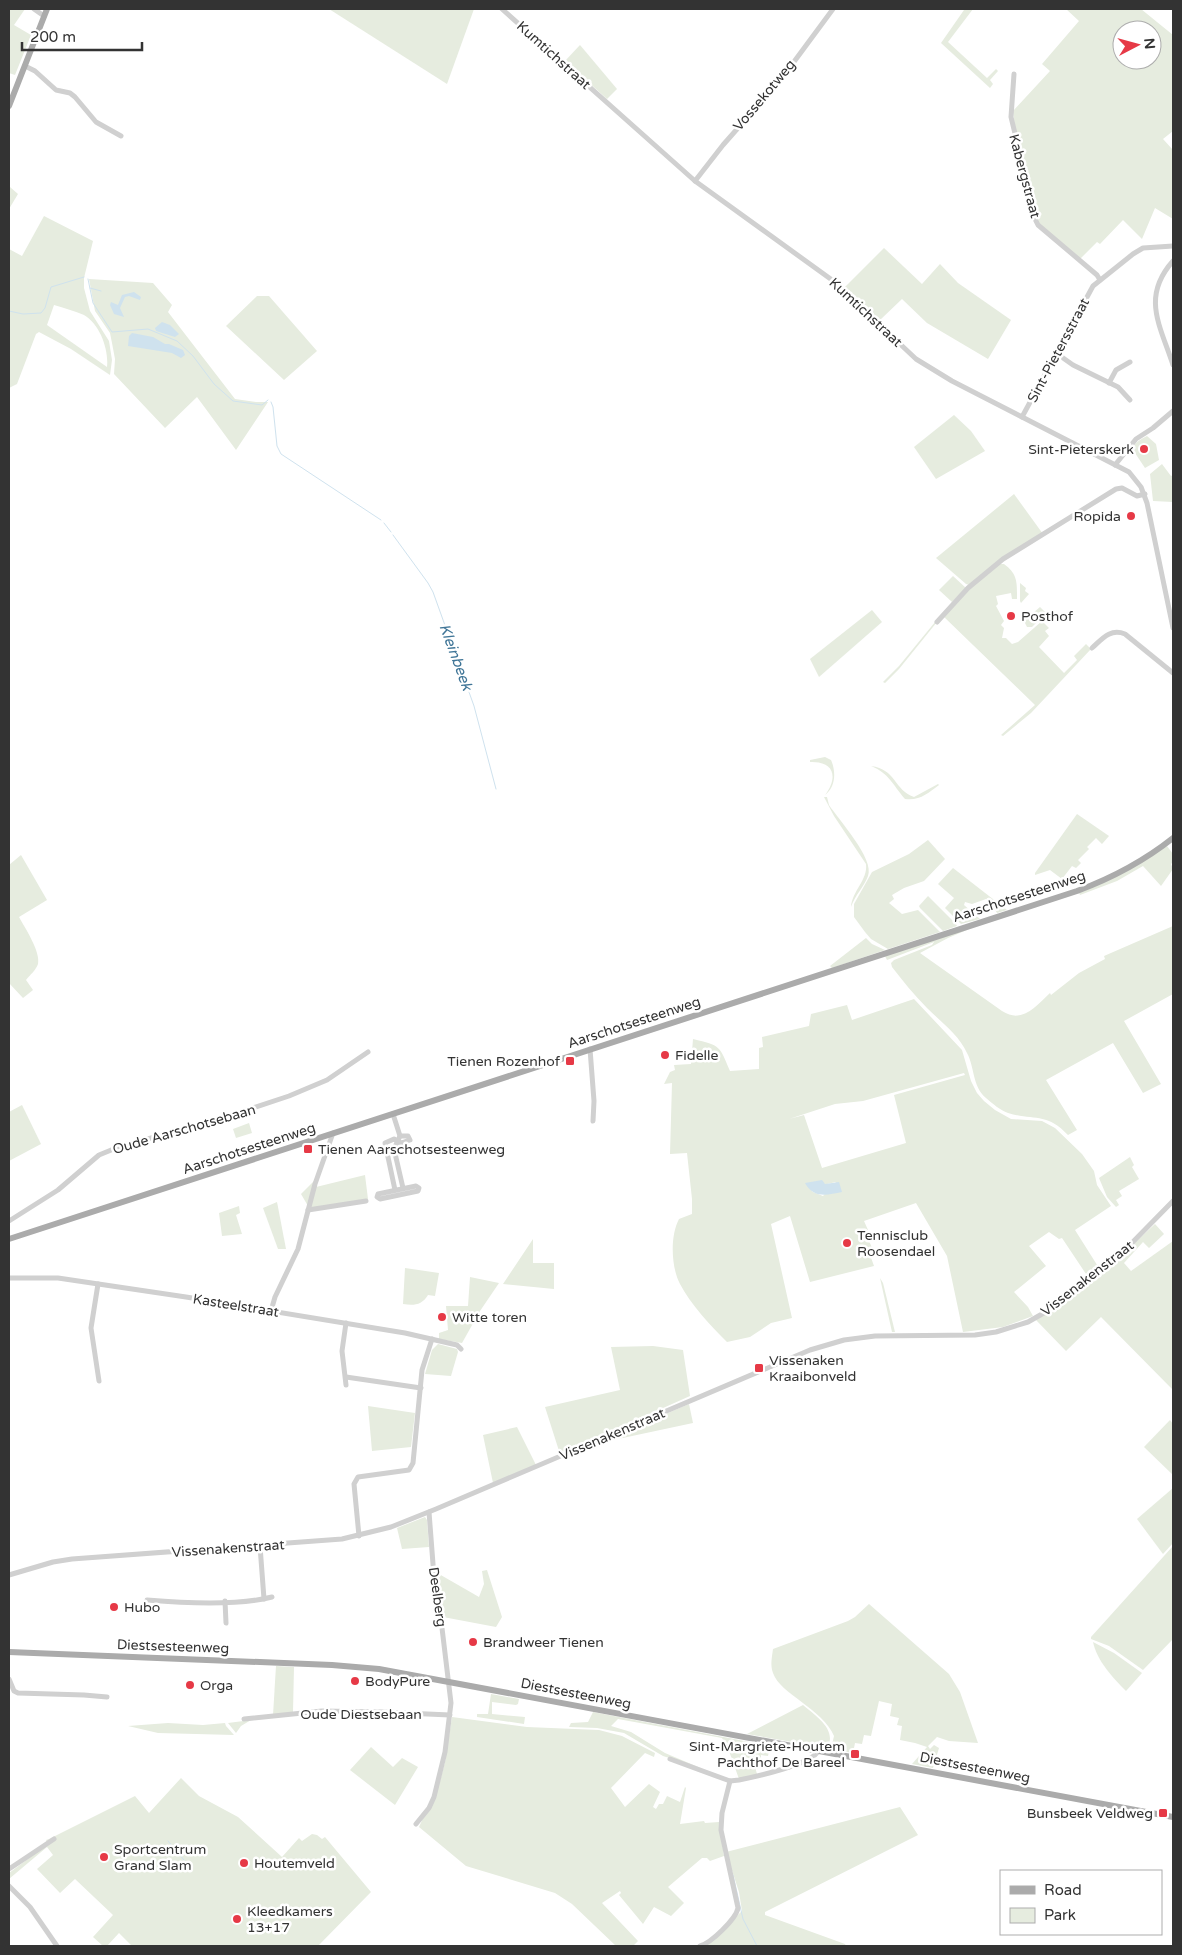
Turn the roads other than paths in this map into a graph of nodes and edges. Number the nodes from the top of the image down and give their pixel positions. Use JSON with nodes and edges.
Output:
{"nodes":[{"id":1,"x":34,"y":9,"type":"edge"},
{"id":2,"x":502,"y":9,"type":"edge"},
{"id":3,"x":833,"y":9,"type":"edge"},
{"id":4,"x":45,"y":12,"type":"edge"},
{"id":5,"x":25,"y":66,"type":"junction"},
{"id":6,"x":1014,"y":74,"type":"dead end"},
{"id":7,"x":9,"y":106,"type":"edge"},
{"id":8,"x":120,"y":136,"type":"dead end"},
{"id":9,"x":695,"y":182,"type":"junction"},
{"id":10,"x":1173,"y":246,"type":"edge"},
{"id":11,"x":1173,"y":261,"type":"edge"},
{"id":12,"x":1100,"y":280,"type":"junction"},
{"id":13,"x":1056,"y":353,"type":"junction"},
{"id":14,"x":1130,"y":362,"type":"dead end"},
{"id":15,"x":1173,"y":365,"type":"edge"},
{"id":16,"x":1109,"y":383,"type":"junction"},
{"id":17,"x":1130,"y":400,"type":"dead end"},
{"id":18,"x":1173,"y":411,"type":"edge"},
{"id":19,"x":1022,"y":417,"type":"junction"},
{"id":20,"x":1115,"y":465,"type":"junction"},
{"id":21,"x":1145,"y":494,"type":"junction"},
{"id":22,"x":937,"y":622,"type":"dead end"},
{"id":23,"x":1173,"y":628,"type":"edge"},
{"id":24,"x":1092,"y":648,"type":"dead end"},
{"id":25,"x":1173,"y":673,"type":"edge"},
{"id":26,"x":1173,"y":838,"type":"edge"},
{"id":27,"x":590,"y":1049,"type":"junction"},
{"id":28,"x":368,"y":1052,"type":"dead end"},
{"id":29,"x":393,"y":1114,"type":"junction"},
{"id":30,"x":593,"y":1121,"type":"dead end"},
{"id":31,"x":334,"y":1133,"type":"junction"},
{"id":32,"x":399,"y":1138,"type":"junction"},
{"id":33,"x":403,"y":1188,"type":"junction"},
{"id":34,"x":395,"y":1190,"type":"junction"},
{"id":35,"x":366,"y":1201,"type":"dead end"},
{"id":36,"x":1173,"y":1201,"type":"edge"},
{"id":37,"x":308,"y":1210,"type":"junction"},
{"id":38,"x":9,"y":1221,"type":"edge"},
{"id":39,"x":9,"y":1237,"type":"edge"},
{"id":40,"x":9,"y":1278,"type":"edge"},
{"id":41,"x":98,"y":1284,"type":"junction"},
{"id":42,"x":271,"y":1310,"type":"junction"},
{"id":43,"x":346,"y":1323,"type":"junction"},
{"id":44,"x":432,"y":1339,"type":"junction"},
{"id":45,"x":461,"y":1349,"type":"dead end"},
{"id":46,"x":346,"y":1377,"type":"junction"},
{"id":47,"x":99,"y":1381,"type":"dead end"},
{"id":48,"x":346,"y":1385,"type":"dead end"},
{"id":49,"x":420,"y":1388,"type":"junction"},
{"id":50,"x":411,"y":1467,"type":"junction"},
{"id":51,"x":417,"y":1469,"type":"dead end"},
{"id":52,"x":429,"y":1512,"type":"junction"},
{"id":53,"x":359,"y":1536,"type":"junction"},
{"id":54,"x":260,"y":1546,"type":"junction"},
{"id":55,"x":9,"y":1574,"type":"edge"},
{"id":56,"x":272,"y":1597,"type":"dead end"},
{"id":57,"x":264,"y":1599,"type":"junction"},
{"id":58,"x":147,"y":1600,"type":"dead end"},
{"id":59,"x":225,"y":1601,"type":"junction"},
{"id":60,"x":226,"y":1623,"type":"dead end"},
{"id":61,"x":9,"y":1652,"type":"edge"},
{"id":62,"x":9,"y":1679,"type":"edge"},
{"id":63,"x":447,"y":1681,"type":"junction"},
{"id":64,"x":107,"y":1697,"type":"dead end"},
{"id":65,"x":450,"y":1715,"type":"junction"},
{"id":66,"x":244,"y":1719,"type":"dead end"},
{"id":67,"x":818,"y":1751,"type":"junction"},
{"id":68,"x":670,"y":1760,"type":"dead end"},
{"id":69,"x":730,"y":1781,"type":"junction"},
{"id":70,"x":1173,"y":1817,"type":"edge"},
{"id":71,"x":416,"y":1824,"type":"dead end"},
{"id":72,"x":54,"y":1839,"type":"dead end"},
{"id":73,"x":9,"y":1869,"type":"edge"},
{"id":74,"x":9,"y":1886,"type":"edge"},
{"id":75,"x":57,"y":1946,"type":"edge"},
{"id":76,"x":700,"y":1946,"type":"edge"}],
"edges":[{"from":1,"to":4,"type":"street"},
{"from":2,"to":9,"type":"street","name":"Kumtichstraat"},
{"from":3,"to":9,"type":"street","name":"Vossekotweg"},
{"from":4,"to":5,"type":"main road"},
{"from":5,"to":7,"type":"main road"},
{"from":5,"to":8,"type":"street"},
{"from":6,"to":12,"type":"street","name":"Kabergstraat"},
{"from":9,"to":19,"type":"street","name":"Kumtichstraat"},
{"from":10,"to":12,"type":"street","name":"Sint-Pietersstraat"},
{"from":11,"to":15,"type":"street"},
{"from":12,"to":13,"type":"street","name":"Sint-Pietersstraat"},
{"from":13,"to":16,"type":"street"},
{"from":13,"to":19,"type":"street","name":"Sint-Pietersstraat"},
{"from":14,"to":16,"type":"street"},
{"from":16,"to":17,"type":"street"},
{"from":18,"to":20,"type":"street"},
{"from":19,"to":20,"type":"street","name":"Kumtichstraat"},
{"from":20,"to":21,"type":"street","name":"Kumtichstraat"},
{"from":21,"to":22,"type":"street"},
{"from":21,"to":23,"type":"street","name":"Kumtichstraat"},
{"from":24,"to":25,"type":"street"},
{"from":26,"to":27,"type":"main road","name":"Aarschotsesteenweg"},
{"from":27,"to":29,"type":"main road","name":"Aarschotsesteenweg"},
{"from":27,"to":30,"type":"street"},
{"from":28,"to":38,"type":"street","name":"Oude Aarschotsebaan"},
{"from":29,"to":31,"type":"main road","name":"Aarschotsesteenweg"},
{"from":29,"to":32,"type":"street"},
{"from":31,"to":37,"type":"street"},
{"from":31,"to":39,"type":"main road","name":"Aarschotsesteenweg"},
{"from":32,"to":33,"type":"street"},
{"from":32,"to":34,"type":"street"},
{"from":33,"to":34,"type":"street"},
{"from":33,"to":34,"type":"street"},
{"from":35,"to":37,"type":"street"},
{"from":36,"to":52,"type":"street","name":"Vissenakenstraat"},
{"from":37,"to":42,"type":"street"},
{"from":40,"to":41,"type":"street","name":"Kasteelstraat"},
{"from":41,"to":42,"type":"street","name":"Kasteelstraat"},
{"from":41,"to":47,"type":"street"},
{"from":42,"to":43,"type":"street","name":"Kasteelstraat"},
{"from":43,"to":44,"type":"street","name":"Kasteelstraat"},
{"from":43,"to":46,"type":"street"},
{"from":44,"to":45,"type":"street","name":"Kasteelstraat"},
{"from":44,"to":49,"type":"street"},
{"from":46,"to":48,"type":"street"},
{"from":46,"to":49,"type":"street"},
{"from":49,"to":50,"type":"street"},
{"from":50,"to":51,"type":"street"},
{"from":50,"to":53,"type":"street"},
{"from":52,"to":53,"type":"street","name":"Vissenakenstraat"},
{"from":52,"to":63,"type":"street","name":"Deelberg"},
{"from":53,"to":54,"type":"street","name":"Vissenakenstraat"},
{"from":54,"to":55,"type":"street","name":"Vissenakenstraat"},
{"from":54,"to":57,"type":"street"},
{"from":56,"to":57,"type":"street"},
{"from":57,"to":59,"type":"street"},
{"from":58,"to":59,"type":"street"},
{"from":59,"to":60,"type":"street"},
{"from":61,"to":63,"type":"main road","name":"Diestsesteenweg"},
{"from":62,"to":64,"type":"street"},
{"from":63,"to":65,"type":"street","name":"Deelberg"},
{"from":63,"to":67,"type":"main road","name":"Diestsesteenweg"},
{"from":65,"to":66,"type":"street","name":"Oude Diestsebaan"},
{"from":65,"to":71,"type":"street","name":"Deelberg"},
{"from":67,"to":69,"type":"street"},
{"from":67,"to":70,"type":"main road","name":"Diestsesteenweg"},
{"from":68,"to":69,"type":"street"},
{"from":69,"to":76,"type":"street"},
{"from":72,"to":73,"type":"street"},
{"from":74,"to":75,"type":"street"}]}
